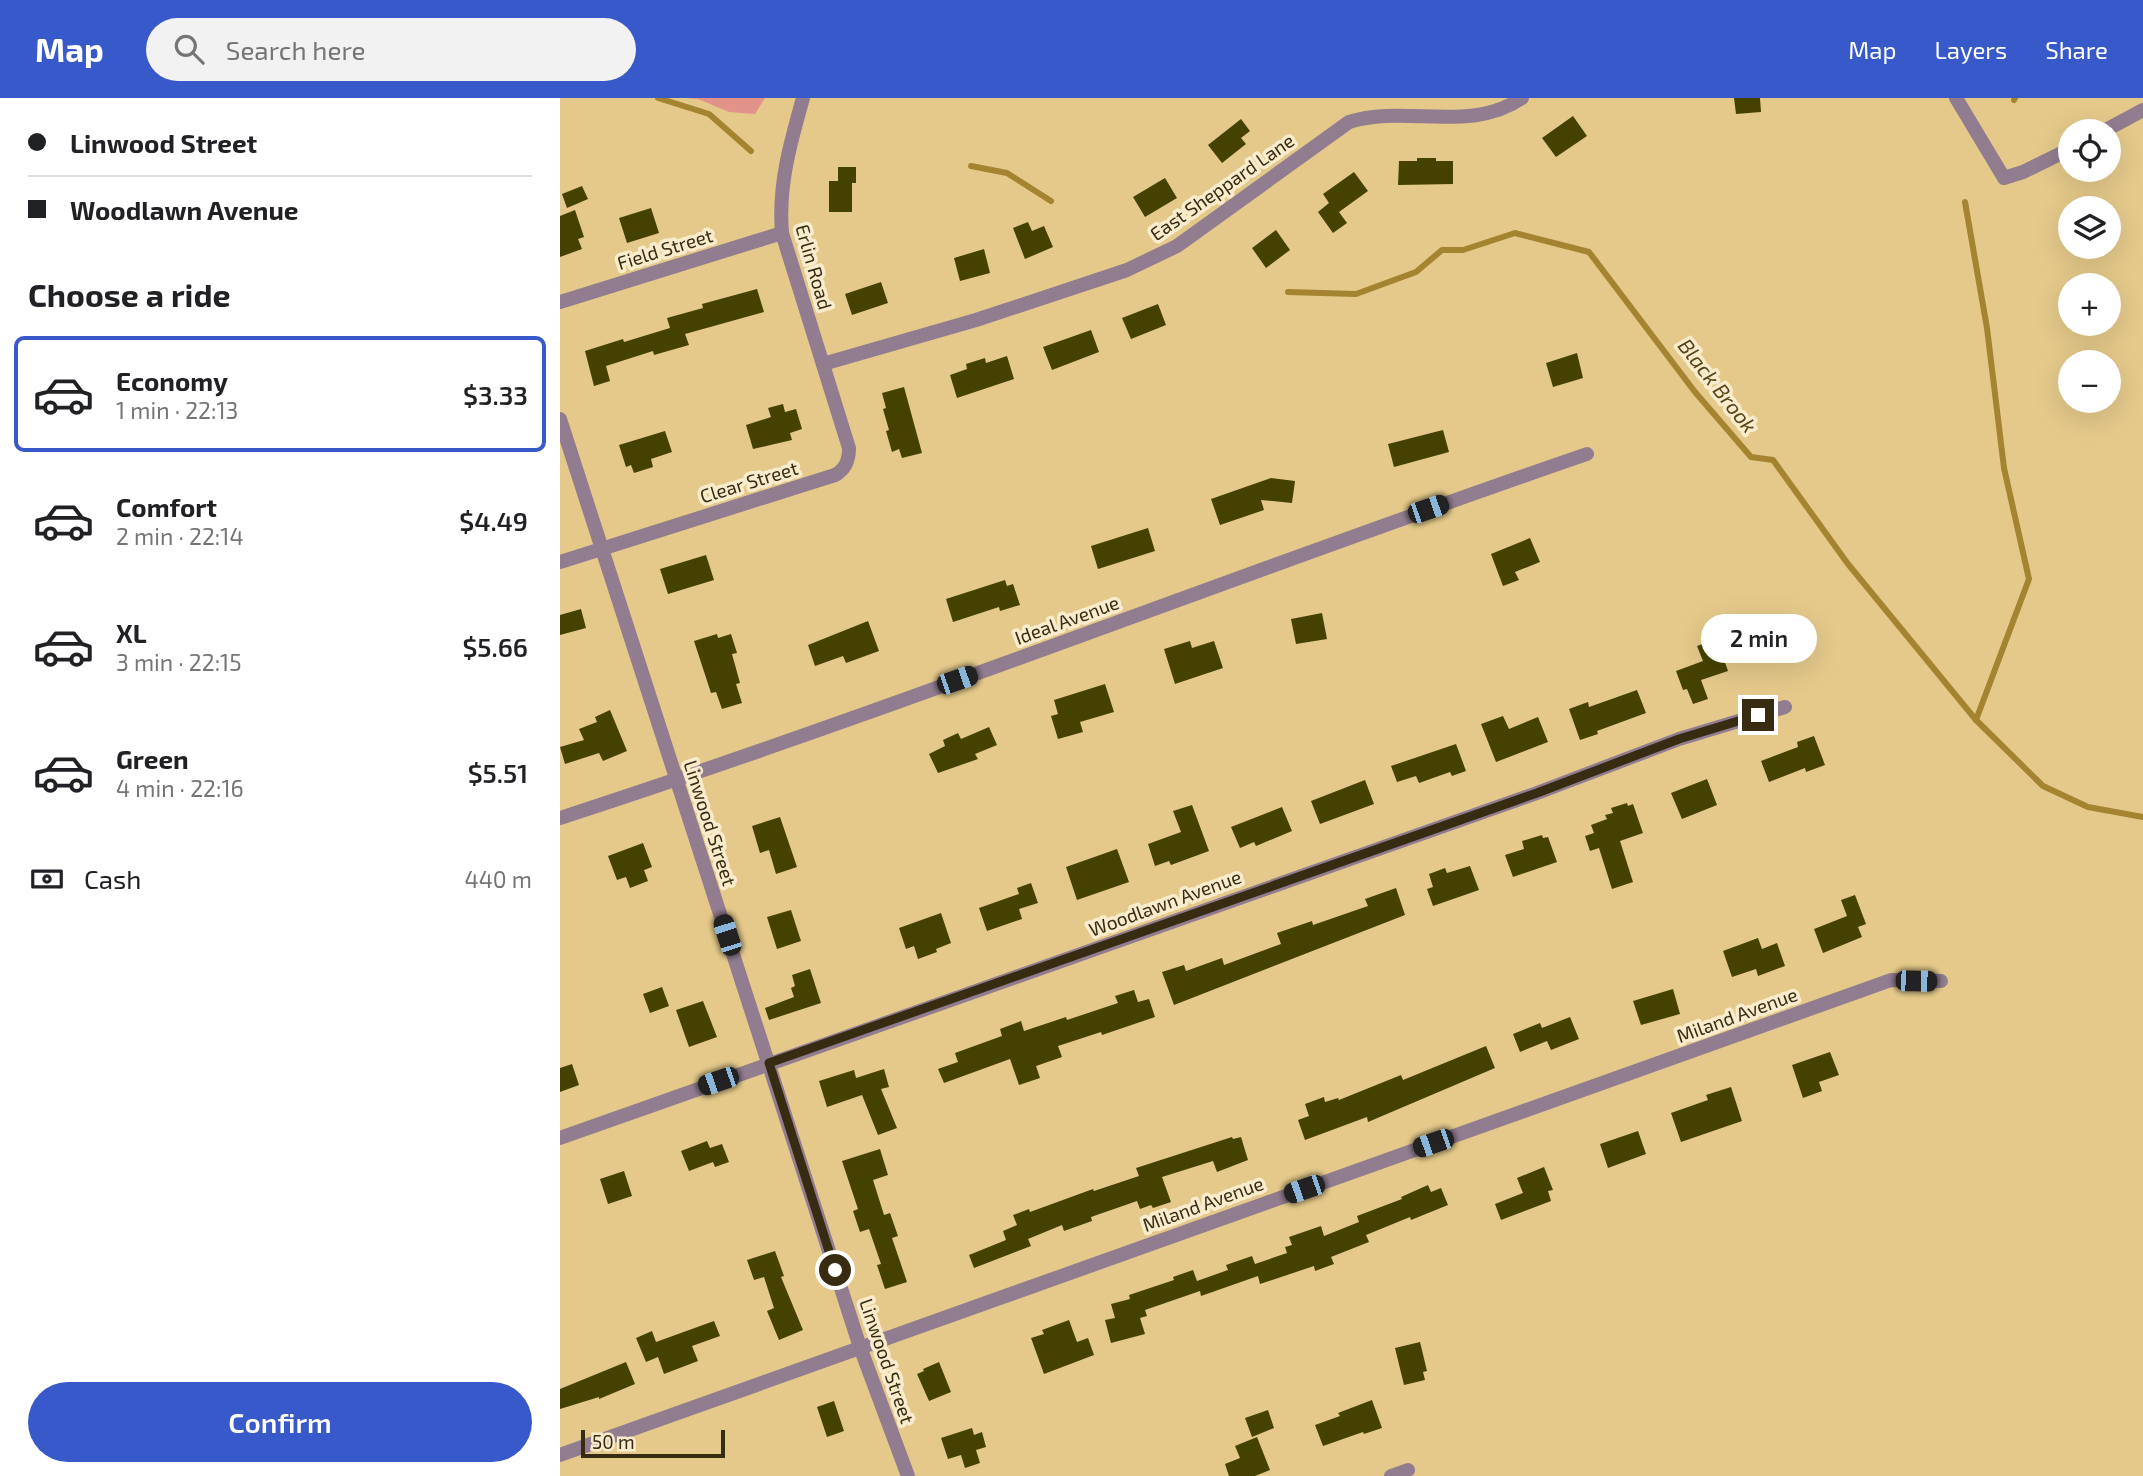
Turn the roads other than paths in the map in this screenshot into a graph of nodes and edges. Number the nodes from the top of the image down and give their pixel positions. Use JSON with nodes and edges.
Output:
{"nodes":[{"id":1,"x":803,"y":98,"type":"edge"},
{"id":2,"x":1522,"y":98,"type":"edge"},
{"id":3,"x":1956,"y":98,"type":"edge"},
{"id":4,"x":2143,"y":110,"type":"edge"},
{"id":5,"x":2121,"y":122,"type":"edge"},
{"id":6,"x":2058,"y":155,"type":"edge"},
{"id":7,"x":782,"y":233,"type":"junction"},
{"id":8,"x":560,"y":302,"type":"edge"},
{"id":9,"x":823,"y":364,"type":"junction"},
{"id":10,"x":560,"y":419,"type":"edge"},
{"id":11,"x":1587,"y":454,"type":"dead end"},
{"id":12,"x":602,"y":548,"type":"junction"},
{"id":13,"x":560,"y":562,"type":"edge"},
{"id":14,"x":1785,"y":707,"type":"dead end"},
{"id":15,"x":675,"y":781,"type":"junction"},
{"id":16,"x":560,"y":818,"type":"edge"},
{"id":17,"x":1941,"y":981,"type":"dead end"},
{"id":18,"x":769,"y":1063,"type":"junction"},
{"id":19,"x":560,"y":1138,"type":"edge"},
{"id":20,"x":860,"y":1347,"type":"junction"},
{"id":21,"x":560,"y":1455,"type":"edge"},
{"id":22,"x":1408,"y":1470,"type":"dead end"},
{"id":23,"x":908,"y":1476,"type":"edge"},
{"id":24,"x":1391,"y":1476,"type":"edge"}],
"edges":[{"from":1,"to":7,"type":"street","name":"Erlin Road"},
{"from":2,"to":9,"type":"street","name":"East Sheppard Lane"},
{"from":3,"to":6,"type":"street"},
{"from":4,"to":5,"type":"street"},
{"from":7,"to":8,"type":"street","name":"Field Street"},
{"from":7,"to":9,"type":"street","name":"Erlin Road"},
{"from":9,"to":12,"type":"street","name":"Clear Street"},
{"from":10,"to":12,"type":"street","name":"Linwood Street"},
{"from":11,"to":15,"type":"street","name":"Ideal Avenue"},
{"from":12,"to":13,"type":"street","name":"Clear Street"},
{"from":12,"to":15,"type":"street","name":"Linwood Street"},
{"from":14,"to":18,"type":"street","name":"Woodlawn Avenue"},
{"from":15,"to":16,"type":"street","name":"Ideal Avenue"},
{"from":15,"to":18,"type":"street","name":"Linwood Street"},
{"from":17,"to":20,"type":"street","name":"Miland Avenue"},
{"from":18,"to":19,"type":"street","name":"Woodlawn Avenue"},
{"from":18,"to":20,"type":"street","name":"Linwood Street"},
{"from":20,"to":21,"type":"street","name":"Miland Avenue"},
{"from":20,"to":23,"type":"street","name":"Linwood Street"},
{"from":22,"to":24,"type":"street"}]}
